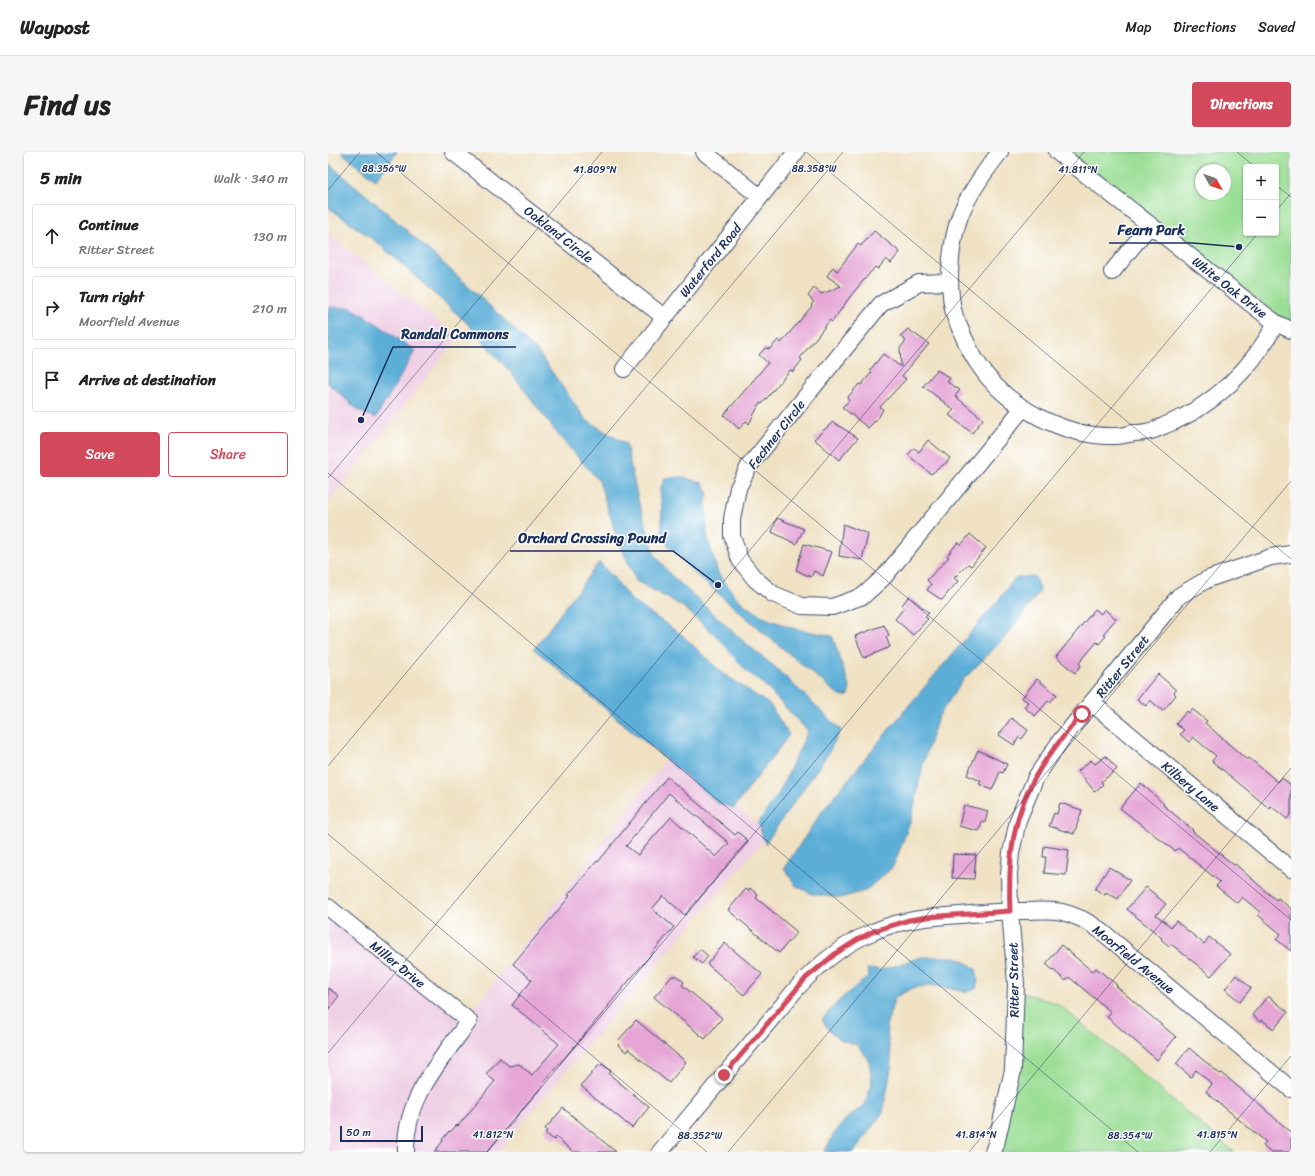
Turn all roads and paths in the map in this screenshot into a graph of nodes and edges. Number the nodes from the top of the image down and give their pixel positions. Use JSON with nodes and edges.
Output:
{"nodes":[{"id":1,"x":453,"y":152,"type":"edge"},
{"id":2,"x":704,"y":152,"type":"edge"},
{"id":3,"x":796,"y":152,"type":"edge"},
{"id":4,"x":1000,"y":152,"type":"edge"},
{"id":5,"x":1057,"y":152,"type":"edge"},
{"id":6,"x":760,"y":197,"type":"junction"},
{"id":7,"x":1150,"y":225,"type":"junction"},
{"id":8,"x":1112,"y":272,"type":"dead end"},
{"id":9,"x":949,"y":282,"type":"junction"},
{"id":10,"x":664,"y":317,"type":"junction"},
{"id":11,"x":1276,"y":323,"type":"junction"},
{"id":12,"x":1291,"y":330,"type":"edge"},
{"id":13,"x":624,"y":368,"type":"dead end"},
{"id":14,"x":1023,"y":408,"type":"junction"},
{"id":15,"x":1291,"y":554,"type":"edge"},
{"id":16,"x":1092,"y":703,"type":"junction"},
{"id":17,"x":1291,"y":869,"type":"edge"},
{"id":18,"x":328,"y":906,"type":"edge"},
{"id":19,"x":1010,"y":911,"type":"junction"},
{"id":20,"x":1291,"y":1089,"type":"edge"},
{"id":21,"x":406,"y":1152,"type":"edge"},
{"id":22,"x":660,"y":1152,"type":"edge"},
{"id":23,"x":993,"y":1152,"type":"edge"}],
"edges":[{"from":1,"to":10,"type":"street","name":"Oakland Circle"},
{"from":2,"to":6,"type":"street"},
{"from":3,"to":6,"type":"street","name":"Waterford Road"},
{"from":4,"to":9,"type":"street"},
{"from":5,"to":7,"type":"street","name":"White Oak Drive"},
{"from":6,"to":10,"type":"street","name":"Waterford Road"},
{"from":7,"to":8,"type":"street"},
{"from":7,"to":11,"type":"street","name":"White Oak Drive"},
{"from":9,"to":14,"type":"street"},
{"from":9,"to":14,"type":"street","name":"Fechner Circle"},
{"from":10,"to":13,"type":"street","name":"Waterford Road"},
{"from":11,"to":12,"type":"street","name":"White Oak Drive"},
{"from":11,"to":14,"type":"street"},
{"from":15,"to":16,"type":"street","name":"Ritter Street"},
{"from":16,"to":17,"type":"street","name":"Kilbery Lane"},
{"from":16,"to":19,"type":"street","name":"Ritter Street"},
{"from":18,"to":21,"type":"street","name":"Miller Drive"},
{"from":19,"to":20,"type":"street","name":"Moorfield Avenue"},
{"from":19,"to":22,"type":"street","name":"Moorfield Avenue"},
{"from":19,"to":23,"type":"street","name":"Ritter Street"}]}
